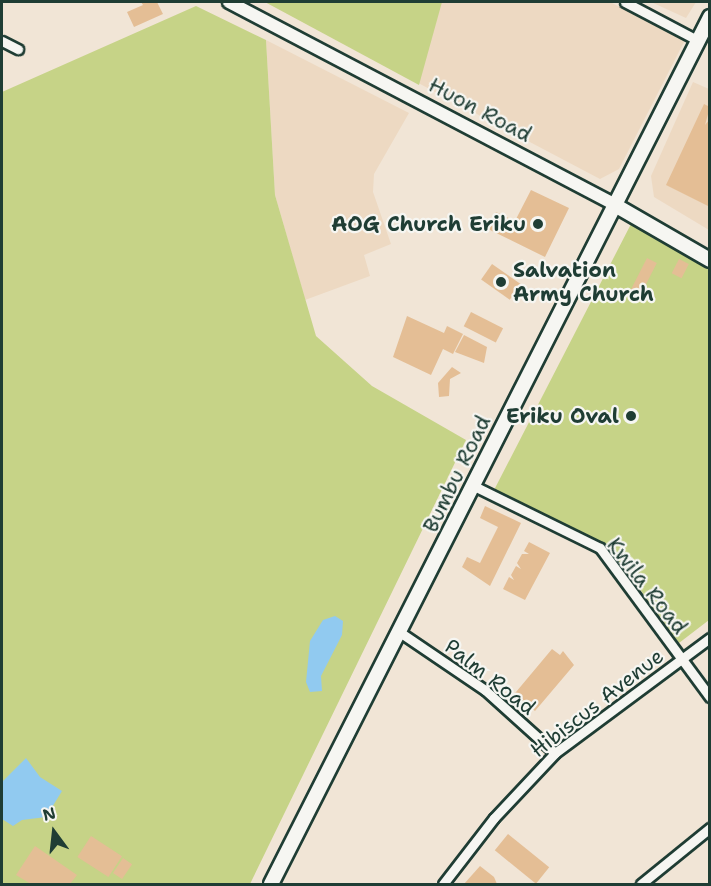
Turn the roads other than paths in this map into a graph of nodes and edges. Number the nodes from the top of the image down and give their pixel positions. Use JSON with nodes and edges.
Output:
{"nodes":[{"id":1,"x":229,"y":2,"type":"edge"},
{"id":2,"x":625,"y":2,"type":"edge"},
{"id":3,"x":710,"y":16,"type":"edge"},
{"id":4,"x":698,"y":40,"type":"junction"},
{"id":5,"x":2,"y":41,"type":"edge"},
{"id":6,"x":18,"y":50,"type":"dead end"},
{"id":7,"x":613,"y":204,"type":"junction"},
{"id":8,"x":710,"y":260,"type":"edge"},
{"id":9,"x":474,"y":486,"type":"junction"},
{"id":10,"x":401,"y":633,"type":"junction"},
{"id":11,"x":710,"y":638,"type":"edge"},
{"id":12,"x":681,"y":660,"type":"junction"},
{"id":13,"x":710,"y":698,"type":"edge"},
{"id":14,"x":555,"y":753,"type":"junction"},
{"id":15,"x":710,"y":828,"type":"edge"},
{"id":16,"x":271,"y":885,"type":"edge"},
{"id":17,"x":443,"y":885,"type":"edge"},
{"id":18,"x":640,"y":885,"type":"edge"}],
"edges":[{"from":1,"to":7,"type":"street","name":"Huon Road"},
{"from":2,"to":4,"type":"street"},
{"from":3,"to":4,"type":"main road","name":"Bumbu Road"},
{"from":4,"to":7,"type":"main road","name":"Bumbu Road"},
{"from":5,"to":6,"type":"street"},
{"from":7,"to":8,"type":"main road","name":"Huon Road"},
{"from":7,"to":9,"type":"main road","name":"Bumbu Road"},
{"from":9,"to":10,"type":"main road","name":"Bumbu Road"},
{"from":9,"to":12,"type":"street","name":"Kwila Road"},
{"from":10,"to":14,"type":"street","name":"Palm Road"},
{"from":10,"to":16,"type":"main road","name":"Bumbu Road"},
{"from":11,"to":12,"type":"street","name":"Hibiscus Avenue"},
{"from":12,"to":13,"type":"street","name":"Kwila Road"},
{"from":12,"to":14,"type":"street","name":"Hibiscus Avenue"},
{"from":14,"to":17,"type":"street","name":"Hibiscus Avenue"},
{"from":15,"to":18,"type":"street"}]}
